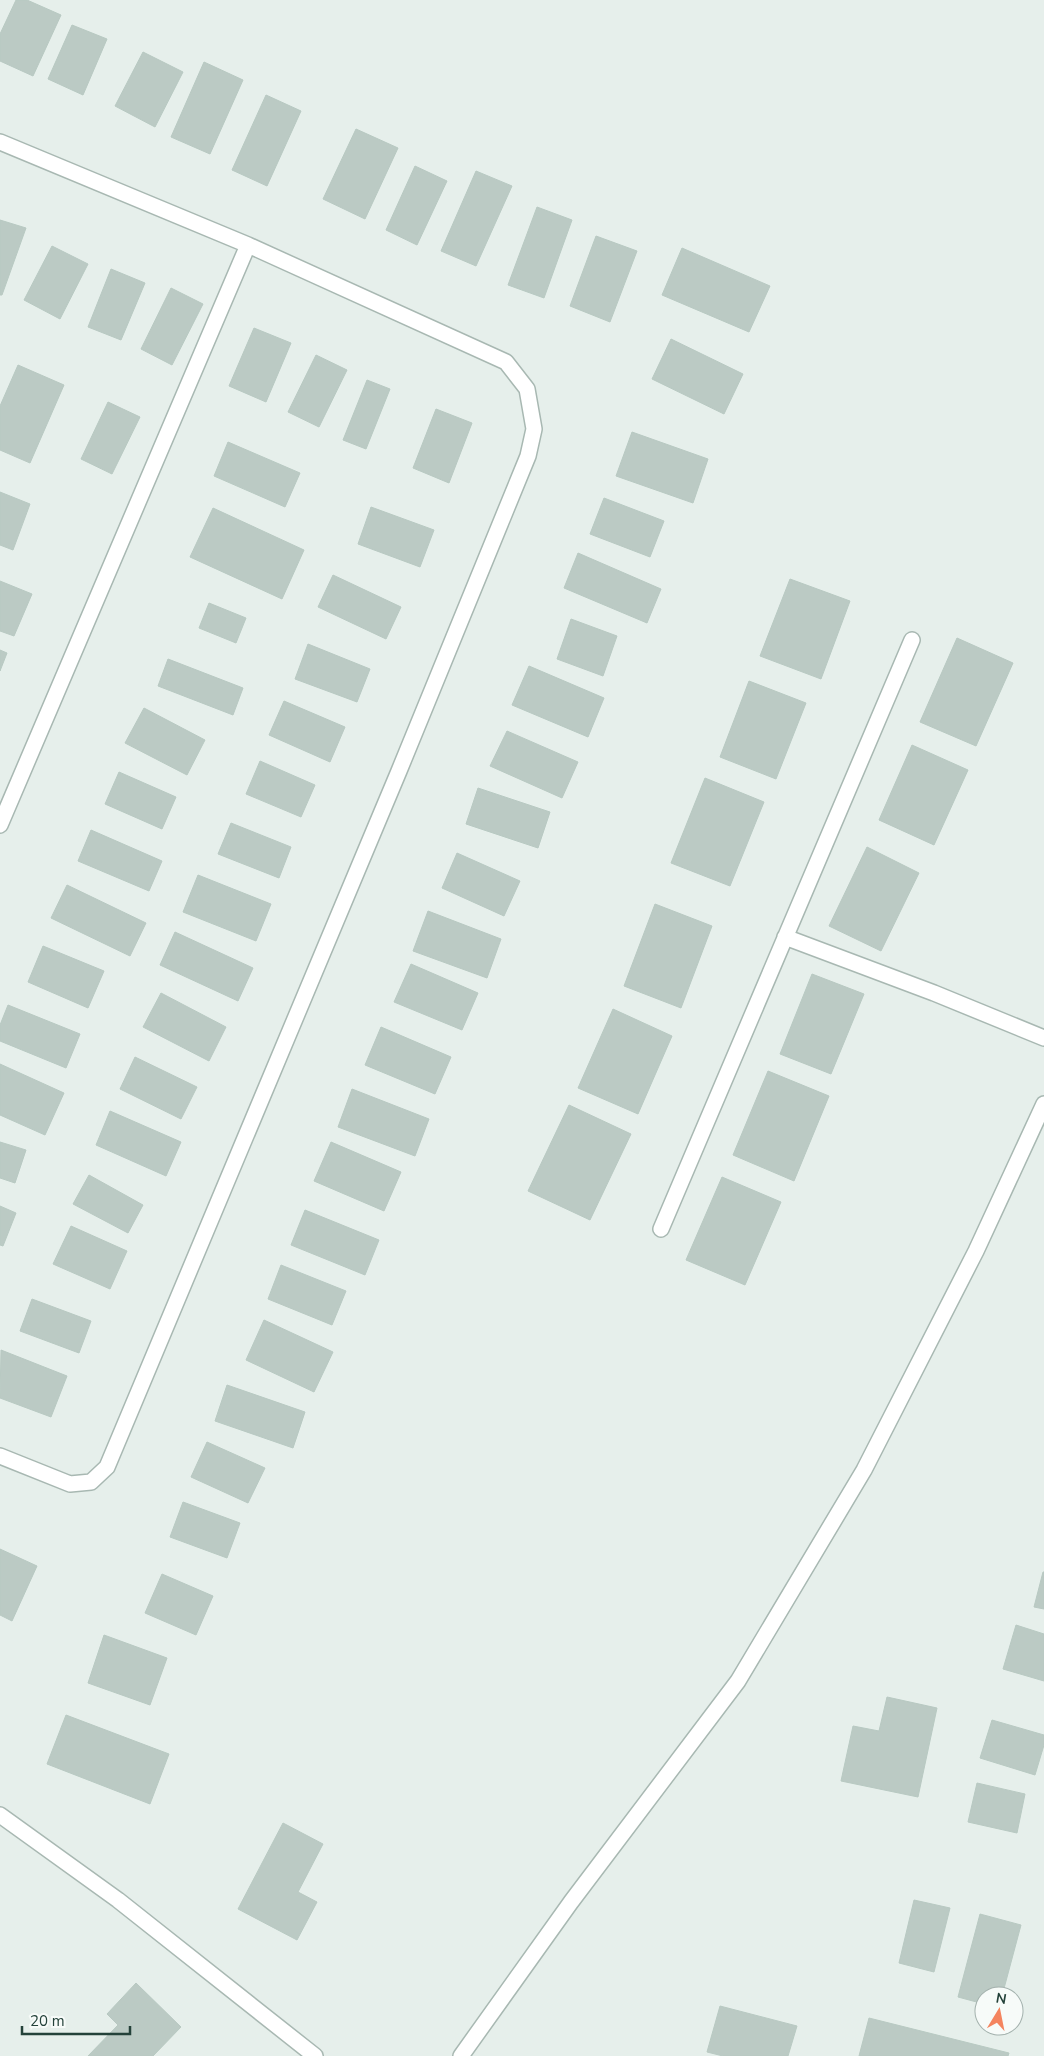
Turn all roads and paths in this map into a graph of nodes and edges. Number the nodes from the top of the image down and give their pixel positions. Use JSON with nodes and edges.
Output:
{"nodes":[{"id":1,"x":0,"y":142,"type":"edge"},
{"id":2,"x":248,"y":245,"type":"junction"},
{"id":3,"x":912,"y":640,"type":"dead end"},
{"id":4,"x":0,"y":825,"type":"edge"},
{"id":5,"x":785,"y":937,"type":"junction"},
{"id":6,"x":1044,"y":1038,"type":"edge"},
{"id":7,"x":1044,"y":1104,"type":"edge"},
{"id":8,"x":661,"y":1229,"type":"dead end"},
{"id":9,"x":0,"y":1456,"type":"edge"},
{"id":10,"x":0,"y":1815,"type":"edge"},
{"id":11,"x":315,"y":2056,"type":"edge"},
{"id":12,"x":461,"y":2056,"type":"edge"}],
"edges":[{"from":1,"to":2,"type":"street"},
{"from":2,"to":4,"type":"street"},
{"from":2,"to":9,"type":"street"},
{"from":3,"to":5,"type":"street"},
{"from":5,"to":6,"type":"street"},
{"from":5,"to":8,"type":"street"},
{"from":7,"to":12,"type":"street"},
{"from":10,"to":11,"type":"street"}]}
